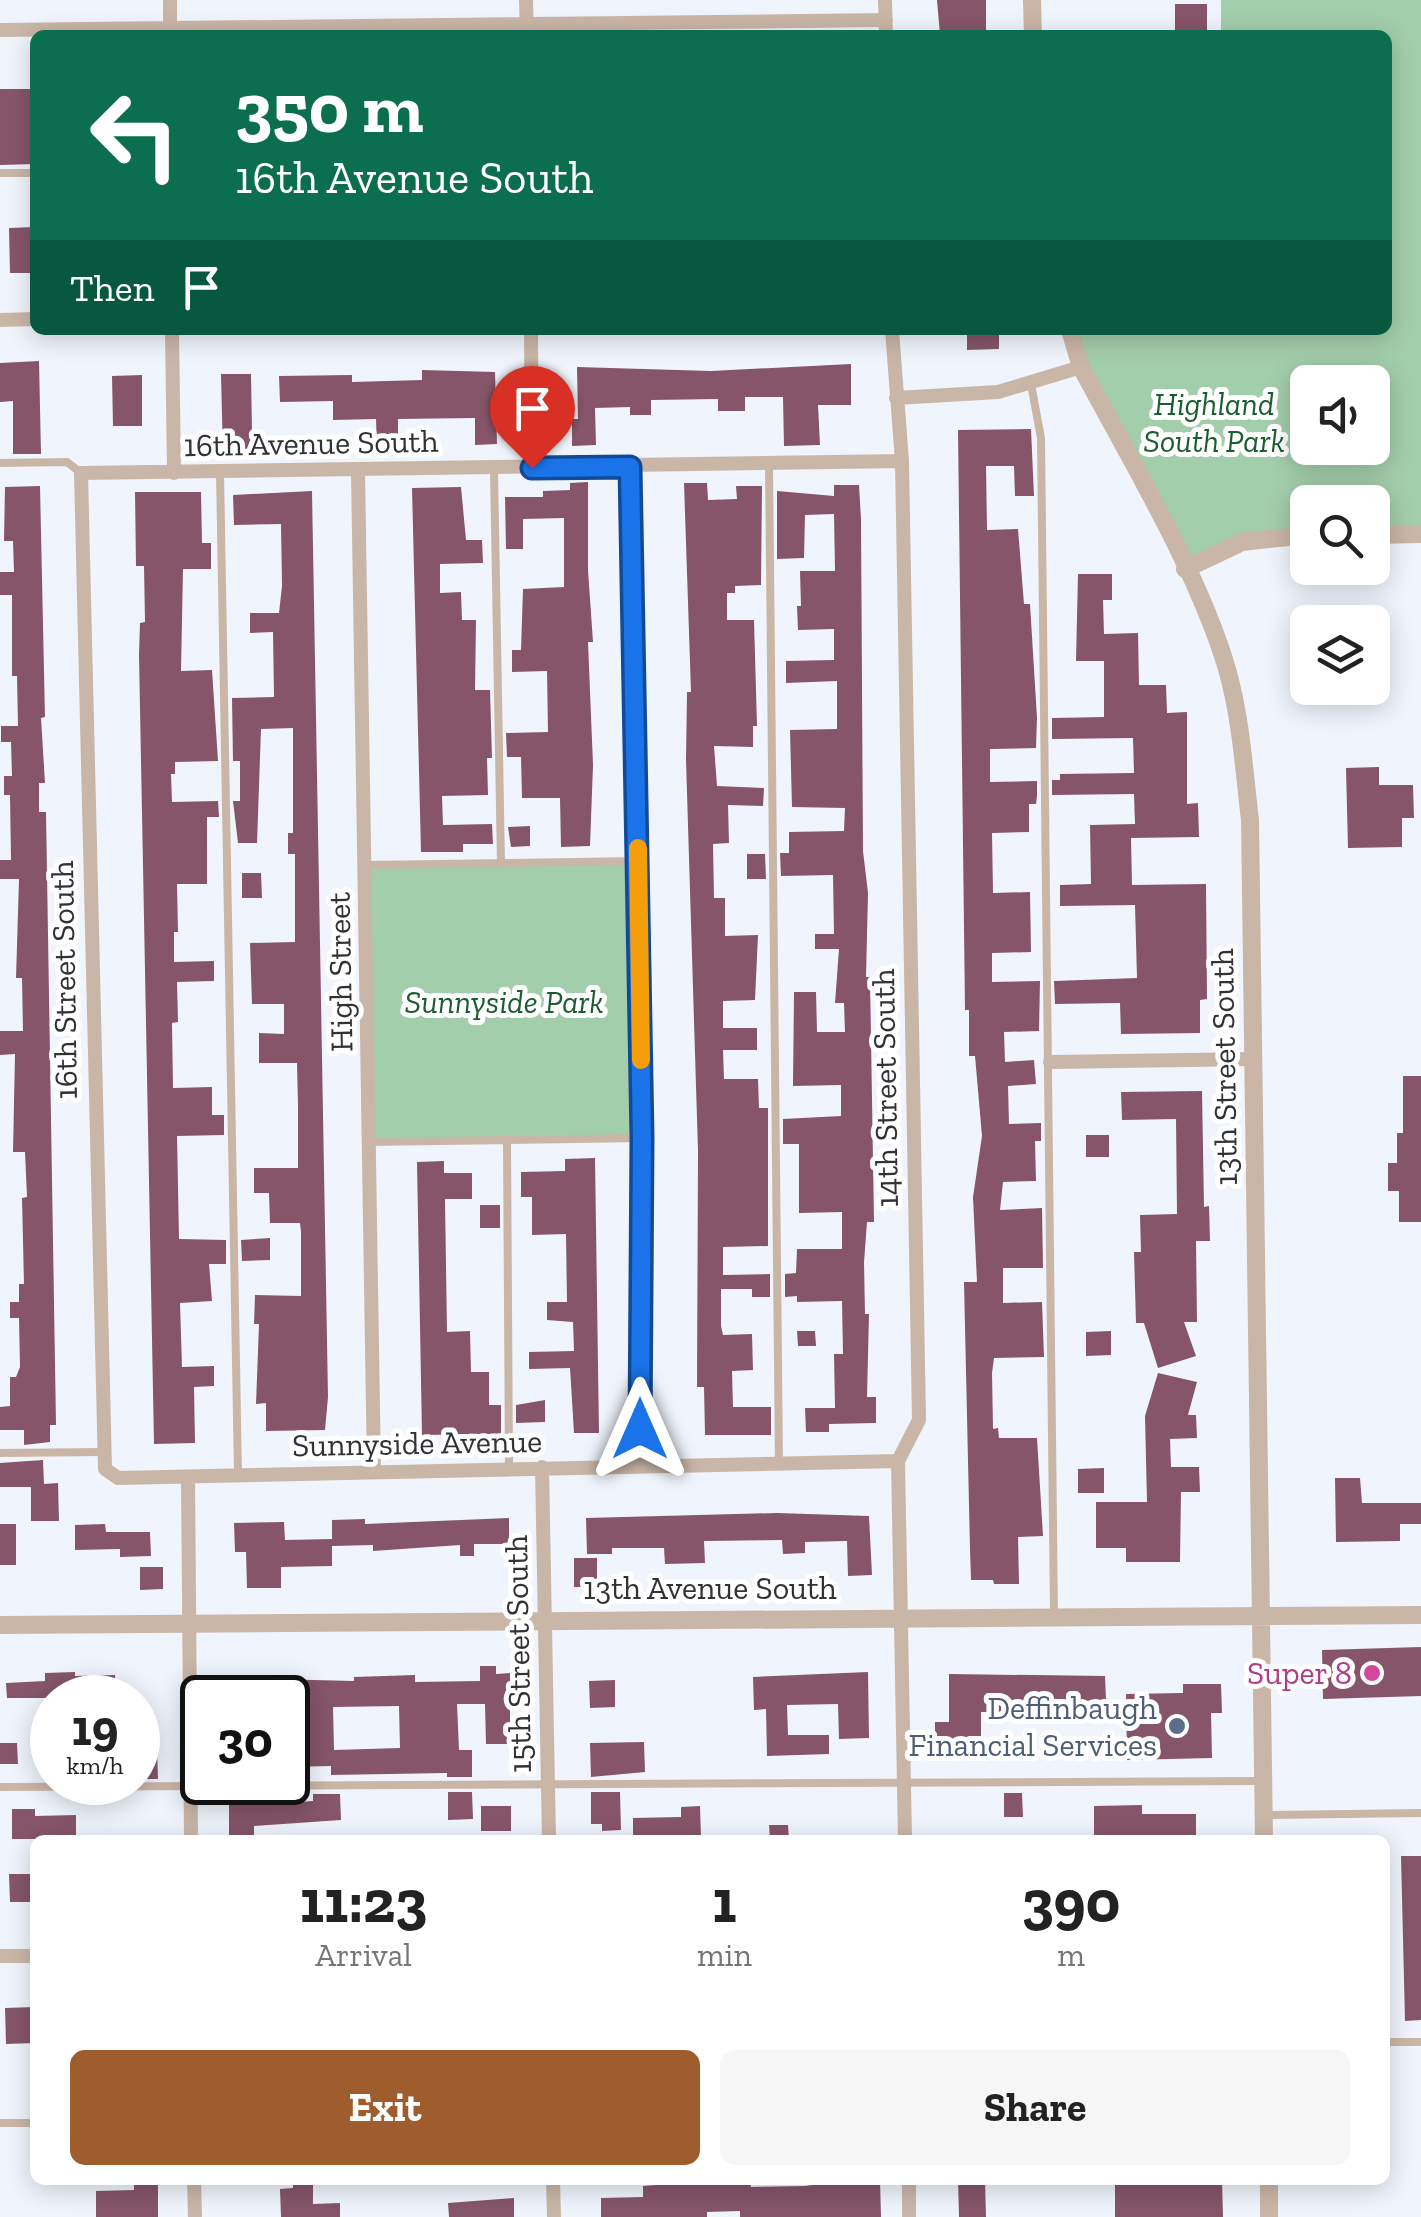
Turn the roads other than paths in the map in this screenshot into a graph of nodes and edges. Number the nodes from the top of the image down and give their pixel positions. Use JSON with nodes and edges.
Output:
{"nodes":[{"id":1,"x":170,"y":0,"type":"edge"},
{"id":2,"x":526,"y":0,"type":"edge"},
{"id":3,"x":885,"y":0,"type":"edge"},
{"id":4,"x":1032,"y":0,"type":"edge"},
{"id":5,"x":886,"y":28,"type":"edge"},
{"id":6,"x":0,"y":30,"type":"edge"},
{"id":7,"x":30,"y":30,"type":"edge"},
{"id":8,"x":170,"y":30,"type":"edge"},
{"id":9,"x":527,"y":30,"type":"edge"},
{"id":10,"x":1033,"y":30,"type":"edge"},
{"id":11,"x":0,"y":173,"type":"edge"},
{"id":12,"x":30,"y":173,"type":"edge"},
{"id":13,"x":30,"y":319,"type":"edge"},
{"id":14,"x":0,"y":320,"type":"edge"},
{"id":15,"x":172,"y":335,"type":"edge"},
{"id":16,"x":531,"y":335,"type":"edge"},
{"id":17,"x":892,"y":335,"type":"edge"},
{"id":18,"x":1071,"y":335,"type":"edge"},
{"id":19,"x":1081,"y":367,"type":"junction"},
{"id":20,"x":1031,"y":384,"type":"junction"},
{"id":21,"x":896,"y":398,"type":"junction"},
{"id":22,"x":902,"y":461,"type":"junction"},
{"id":23,"x":0,"y":463,"type":"edge"},
{"id":24,"x":769,"y":464,"type":"junction"},
{"id":25,"x":630,"y":467,"type":"junction"},
{"id":26,"x":494,"y":468,"type":"junction"},
{"id":27,"x":532,"y":468,"type":"junction"},
{"id":28,"x":358,"y":471,"type":"junction"},
{"id":29,"x":81,"y":473,"type":"junction"},
{"id":30,"x":174,"y":473,"type":"junction"},
{"id":31,"x":220,"y":473,"type":"junction"},
{"id":32,"x":1421,"y":534,"type":"edge"},
{"id":33,"x":1390,"y":535,"type":"edge"},
{"id":34,"x":1290,"y":538,"type":"edge"},
{"id":35,"x":1184,"y":569,"type":"junction"},
{"id":36,"x":638,"y":861,"type":"junction"},
{"id":37,"x":501,"y":864,"type":"junction"},
{"id":38,"x":366,"y":866,"type":"junction"},
{"id":39,"x":1254,"y":1060,"type":"junction"},
{"id":40,"x":1050,"y":1062,"type":"junction"},
{"id":41,"x":642,"y":1138,"type":"junction"},
{"id":42,"x":507,"y":1140,"type":"junction"},
{"id":43,"x":370,"y":1142,"type":"junction"},
{"id":44,"x":102,"y":1452,"type":"junction"},
{"id":45,"x":0,"y":1453,"type":"edge"},
{"id":46,"x":898,"y":1462,"type":"junction"},
{"id":47,"x":779,"y":1464,"type":"junction"},
{"id":48,"x":640,"y":1465,"type":"junction"},
{"id":49,"x":542,"y":1467,"type":"junction"},
{"id":50,"x":510,"y":1468,"type":"junction"},
{"id":51,"x":374,"y":1472,"type":"junction"},
{"id":52,"x":238,"y":1474,"type":"junction"},
{"id":53,"x":188,"y":1477,"type":"junction"},
{"id":54,"x":1261,"y":1615,"type":"junction"},
{"id":55,"x":1421,"y":1615,"type":"edge"},
{"id":56,"x":1054,"y":1616,"type":"junction"},
{"id":57,"x":902,"y":1617,"type":"junction"},
{"id":58,"x":544,"y":1620,"type":"junction"},
{"id":59,"x":188,"y":1624,"type":"junction"},
{"id":60,"x":0,"y":1625,"type":"edge"},
{"id":61,"x":189,"y":1675,"type":"edge"},
{"id":62,"x":1263,"y":1782,"type":"junction"},
{"id":63,"x":904,"y":1784,"type":"junction"},
{"id":64,"x":0,"y":1786,"type":"edge"},
{"id":65,"x":180,"y":1786,"type":"edge"},
{"id":66,"x":310,"y":1786,"type":"edge"},
{"id":67,"x":548,"y":1787,"type":"junction"},
{"id":68,"x":191,"y":1805,"type":"edge"},
{"id":69,"x":1421,"y":1814,"type":"edge"},
{"id":70,"x":1263,"y":1815,"type":"junction"},
{"id":71,"x":192,"y":1835,"type":"edge"},
{"id":72,"x":549,"y":1835,"type":"edge"},
{"id":73,"x":905,"y":1835,"type":"edge"},
{"id":74,"x":1264,"y":1835,"type":"edge"},
{"id":75,"x":0,"y":1956,"type":"edge"},
{"id":76,"x":30,"y":1956,"type":"edge"},
{"id":77,"x":1390,"y":2042,"type":"edge"},
{"id":78,"x":1421,"y":2042,"type":"edge"},
{"id":79,"x":0,"y":2123,"type":"edge"},
{"id":80,"x":30,"y":2123,"type":"edge"},
{"id":81,"x":194,"y":2185,"type":"edge"},
{"id":82,"x":552,"y":2185,"type":"edge"},
{"id":83,"x":909,"y":2185,"type":"edge"},
{"id":84,"x":1269,"y":2185,"type":"edge"},
{"id":85,"x":194,"y":2217,"type":"edge"},
{"id":86,"x":554,"y":2217,"type":"edge"},
{"id":87,"x":909,"y":2217,"type":"edge"},
{"id":88,"x":1269,"y":2217,"type":"edge"}],
"edges":[{"from":1,"to":8,"type":"street"},
{"from":2,"to":9,"type":"street"},
{"from":3,"to":5,"type":"street"},
{"from":4,"to":10,"type":"street"},
{"from":5,"to":9,"type":"street"},
{"from":6,"to":7,"type":"street"},
{"from":11,"to":12,"type":"lane"},
{"from":13,"to":14,"type":"street"},
{"from":15,"to":30,"type":"street"},
{"from":16,"to":27,"type":"street"},
{"from":17,"to":21,"type":"street","name":"14th Street South"},
{"from":18,"to":19,"type":"street","name":"13th Street South"},
{"from":19,"to":20,"type":"street"},
{"from":19,"to":35,"type":"street","name":"13th Street South"},
{"from":20,"to":21,"type":"street"},
{"from":20,"to":40,"type":"lane"},
{"from":21,"to":22,"type":"street","name":"14th Street South"},
{"from":22,"to":24,"type":"street","name":"16th Avenue South"},
{"from":22,"to":46,"type":"street","name":"14th Street South"},
{"from":23,"to":29,"type":"lane"},
{"from":24,"to":25,"type":"street","name":"16th Avenue South"},
{"from":24,"to":47,"type":"lane"},
{"from":25,"to":27,"type":"street","name":"16th Avenue South"},
{"from":25,"to":36,"type":"street"},
{"from":26,"to":27,"type":"street","name":"16th Avenue South"},
{"from":26,"to":28,"type":"street","name":"16th Avenue South"},
{"from":26,"to":37,"type":"lane"},
{"from":28,"to":31,"type":"street","name":"16th Avenue South"},
{"from":28,"to":38,"type":"street","name":"High Street"},
{"from":29,"to":30,"type":"street","name":"16th Avenue South"},
{"from":29,"to":44,"type":"street","name":"16th Street South"},
{"from":30,"to":31,"type":"street","name":"16th Avenue South"},
{"from":31,"to":52,"type":"lane"},
{"from":32,"to":33,"type":"street"},
{"from":34,"to":35,"type":"street"},
{"from":35,"to":39,"type":"street","name":"13th Street South"},
{"from":36,"to":37,"type":"lane"},
{"from":36,"to":41,"type":"street"},
{"from":37,"to":38,"type":"lane"},
{"from":38,"to":43,"type":"street","name":"High Street"},
{"from":39,"to":40,"type":"street"},
{"from":39,"to":54,"type":"street","name":"13th Street South"},
{"from":40,"to":56,"type":"lane"},
{"from":41,"to":42,"type":"lane"},
{"from":41,"to":48,"type":"street"},
{"from":42,"to":43,"type":"lane"},
{"from":42,"to":50,"type":"lane"},
{"from":43,"to":51,"type":"street","name":"High Street"},
{"from":44,"to":45,"type":"lane"},
{"from":44,"to":53,"type":"street","name":"Sunnyside Avenue"},
{"from":46,"to":47,"type":"street","name":"Sunnyside Avenue"},
{"from":46,"to":57,"type":"street","name":"14th Street South"},
{"from":47,"to":48,"type":"street","name":"Sunnyside Avenue"},
{"from":48,"to":49,"type":"street","name":"Sunnyside Avenue"},
{"from":49,"to":50,"type":"street","name":"Sunnyside Avenue"},
{"from":49,"to":58,"type":"street","name":"15th Street South"},
{"from":50,"to":51,"type":"street","name":"Sunnyside Avenue"},
{"from":51,"to":52,"type":"street","name":"Sunnyside Avenue"},
{"from":52,"to":53,"type":"street","name":"Sunnyside Avenue"},
{"from":53,"to":59,"type":"street"},
{"from":54,"to":55,"type":"street","name":"13th Avenue South"},
{"from":54,"to":56,"type":"street","name":"13th Avenue South"},
{"from":54,"to":62,"type":"street","name":"13th Street South"},
{"from":56,"to":57,"type":"street","name":"13th Avenue South"},
{"from":57,"to":58,"type":"street","name":"13th Avenue South"},
{"from":57,"to":63,"type":"street","name":"14th Street South"},
{"from":58,"to":59,"type":"street","name":"13th Avenue South"},
{"from":58,"to":67,"type":"street","name":"15th Street South"},
{"from":59,"to":60,"type":"street","name":"13th Avenue South"},
{"from":59,"to":61,"type":"street"},
{"from":62,"to":63,"type":"lane"},
{"from":62,"to":70,"type":"street","name":"13th Street South"},
{"from":63,"to":67,"type":"lane"},
{"from":63,"to":73,"type":"street","name":"14th Street South"},
{"from":64,"to":65,"type":"lane"},
{"from":66,"to":67,"type":"lane"},
{"from":67,"to":72,"type":"street","name":"15th Street South"},
{"from":68,"to":71,"type":"street"},
{"from":69,"to":70,"type":"lane"},
{"from":70,"to":74,"type":"street","name":"13th Street South"},
{"from":75,"to":76,"type":"street"},
{"from":77,"to":78,"type":"lane"},
{"from":79,"to":80,"type":"lane"},
{"from":81,"to":85,"type":"street"},
{"from":82,"to":86,"type":"street"},
{"from":83,"to":87,"type":"street"},
{"from":84,"to":88,"type":"street"}]}
